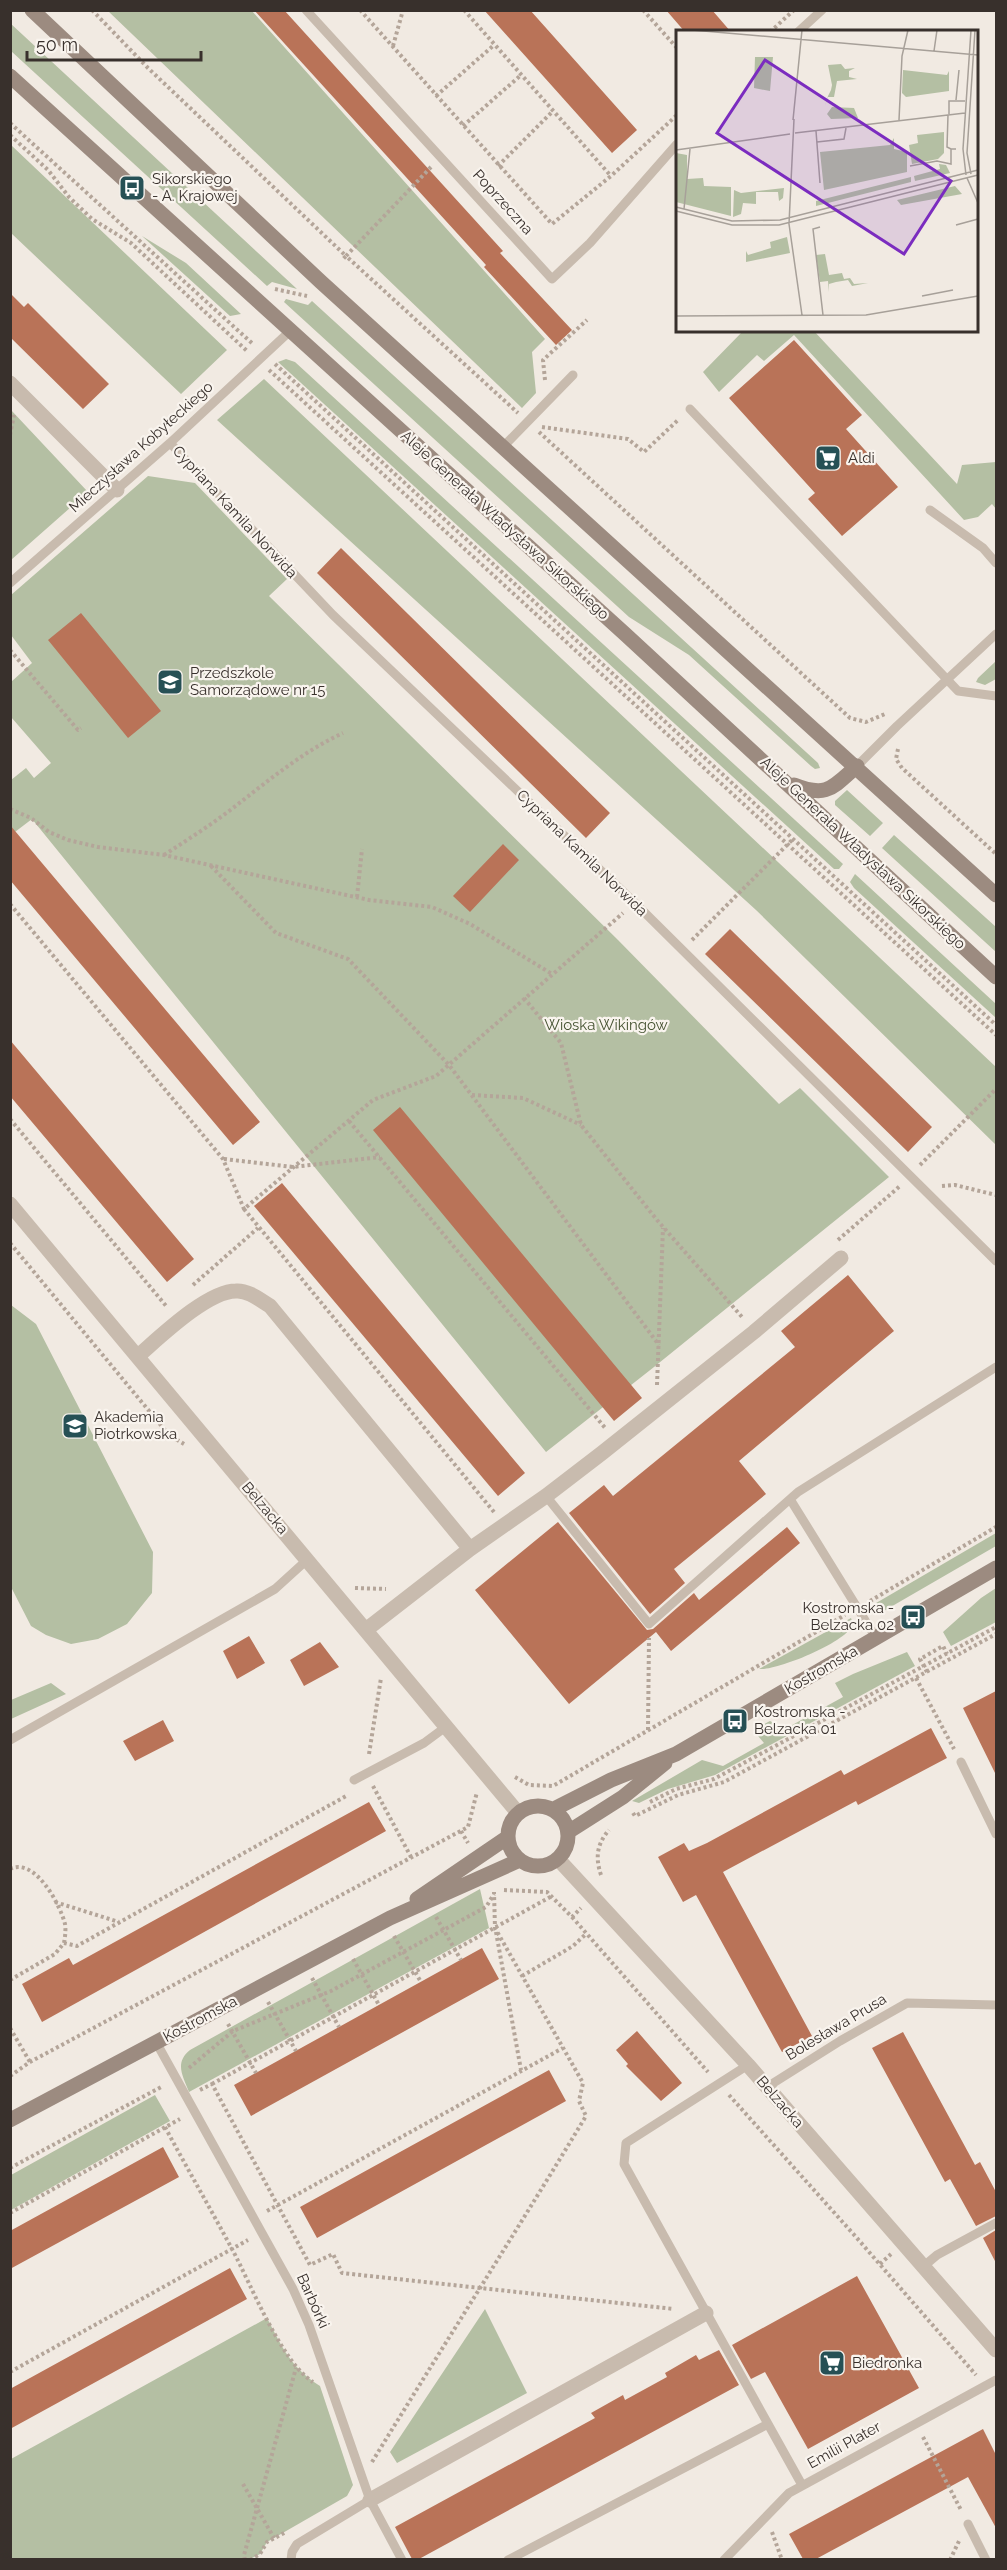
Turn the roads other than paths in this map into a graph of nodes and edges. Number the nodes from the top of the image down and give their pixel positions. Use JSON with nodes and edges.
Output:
{"nodes":[{"id":1,"x":32,"y":10,"type":"edge"},
{"id":2,"x":306,"y":10,"type":"edge"},
{"id":3,"x":822,"y":10,"type":"edge"},
{"id":4,"x":800,"y":30,"type":"edge"},
{"id":5,"x":10,"y":76,"type":"edge"},
{"id":6,"x":676,"y":145,"type":"edge"},
{"id":7,"x":289,"y":332,"type":"junction"},
{"id":8,"x":573,"y":375,"type":"dead end"},
{"id":9,"x":10,"y":382,"type":"edge"},
{"id":10,"x":690,"y":409,"type":"road end"},
{"id":11,"x":170,"y":442,"type":"junction"},
{"id":12,"x":503,"y":447,"type":"junction"},
{"id":13,"x":117,"y":490,"type":"junction"},
{"id":14,"x":930,"y":510,"type":"dead end"},
{"id":15,"x":996,"y":562,"type":"edge"},
{"id":16,"x":10,"y":583,"type":"edge"},
{"id":17,"x":996,"y":634,"type":"edge"},
{"id":18,"x":947,"y":679,"type":"junction"},
{"id":19,"x":996,"y":696,"type":"edge"},
{"id":20,"x":857,"y":766,"type":"junction"},
{"id":21,"x":785,"y":781,"type":"junction"},
{"id":22,"x":996,"y":895,"type":"edge"},
{"id":23,"x":996,"y":977,"type":"edge"},
{"id":24,"x":10,"y":1204,"type":"edge"},
{"id":25,"x":841,"y":1258,"type":"dead end"},
{"id":26,"x":996,"y":1261,"type":"edge"},
{"id":27,"x":138,"y":1356,"type":"junction"},
{"id":28,"x":996,"y":1367,"type":"edge"},
{"id":29,"x":546,"y":1496,"type":"junction"},
{"id":30,"x":790,"y":1499,"type":"junction"},
{"id":31,"x":470,"y":1549,"type":"junction"},
{"id":32,"x":308,"y":1559,"type":"junction"},
{"id":33,"x":996,"y":1568,"type":"edge"},
{"id":34,"x":367,"y":1629,"type":"junction"},
{"id":35,"x":876,"y":1638,"type":"junction"},
{"id":36,"x":447,"y":1726,"type":"junction"},
{"id":37,"x":10,"y":1740,"type":"edge"},
{"id":38,"x":676,"y":1754,"type":"junction"},
{"id":39,"x":961,"y":1762,"type":"road end"},
{"id":40,"x":354,"y":1780,"type":"dead end"},
{"id":41,"x":554,"y":1809,"type":"junction"},
{"id":42,"x":518,"y":1813,"type":"junction"},
{"id":43,"x":568,"y":1832,"type":"junction"},
{"id":44,"x":996,"y":1834,"type":"edge"},
{"id":45,"x":508,"y":1837,"type":"junction"},
{"id":46,"x":558,"y":1859,"type":"junction"},
{"id":47,"x":520,"y":1860,"type":"junction"},
{"id":48,"x":388,"y":1919,"type":"junction"},
{"id":49,"x":996,"y":2005,"type":"edge"},
{"id":50,"x":156,"y":2042,"type":"junction"},
{"id":51,"x":748,"y":2066,"type":"junction"},
{"id":52,"x":767,"y":2087,"type":"junction"},
{"id":53,"x":10,"y":2120,"type":"edge"},
{"id":54,"x":996,"y":2223,"type":"edge"},
{"id":55,"x":924,"y":2266,"type":"junction"},
{"id":56,"x":706,"y":2313,"type":"junction"},
{"id":57,"x":996,"y":2350,"type":"edge"},
{"id":58,"x":996,"y":2380,"type":"edge"},
{"id":59,"x":768,"y":2424,"type":"junction"},
{"id":60,"x":802,"y":2485,"type":"junction"},
{"id":61,"x":370,"y":2500,"type":"junction"},
{"id":62,"x":968,"y":2524,"type":"road end"},
{"id":63,"x":292,"y":2556,"type":"edge"},
{"id":64,"x":402,"y":2559,"type":"edge"},
{"id":65,"x":508,"y":2559,"type":"edge"},
{"id":66,"x":724,"y":2559,"type":"edge"},
{"id":67,"x":986,"y":2559,"type":"edge"}],
"edges":[{"from":1,"to":12,"type":"main road"},
{"from":2,"to":6,"type":"lane","name":"Poprzeczna"},
{"from":3,"to":4,"type":"lane"},
{"from":5,"to":7,"type":"main road","name":"Aleje Generała Władysława Sikorskiego"},
{"from":7,"to":11,"type":"lane","name":"Mieczysława Kobyłeckiego"},
{"from":7,"to":21,"type":"main road","name":"Aleje Generała Władysława Sikorskiego"},
{"from":8,"to":12,"type":"lane"},
{"from":9,"to":13,"type":"street"},
{"from":10,"to":18,"type":"lane"},
{"from":11,"to":13,"type":"lane","name":"Mieczysława Kobyłeckiego"},
{"from":11,"to":26,"type":"lane","name":"Cypriana Kamila Norwida"},
{"from":12,"to":20,"type":"main road"},
{"from":13,"to":16,"type":"lane","name":"Mieczysława Kobyłeckiego"},
{"from":14,"to":15,"type":"lane"},
{"from":17,"to":18,"type":"lane"},
{"from":18,"to":19,"type":"lane"},
{"from":18,"to":20,"type":"lane"},
{"from":20,"to":21,"type":"main road"},
{"from":20,"to":22,"type":"main road"},
{"from":21,"to":23,"type":"main road","name":"Aleje Generała Władysława Sikorskiego"},
{"from":24,"to":27,"type":"street","name":"Belzacka"},
{"from":25,"to":29,"type":"street"},
{"from":27,"to":31,"type":"street"},
{"from":27,"to":32,"type":"street","name":"Belzacka"},
{"from":28,"to":30,"type":"lane"},
{"from":29,"to":30,"type":"lane"},
{"from":29,"to":31,"type":"street"},
{"from":30,"to":35,"type":"lane"},
{"from":31,"to":34,"type":"street"},
{"from":32,"to":34,"type":"street","name":"Belzacka"},
{"from":32,"to":37,"type":"lane"},
{"from":33,"to":35,"type":"main road","name":"Kostromska"},
{"from":34,"to":36,"type":"street","name":"Belzacka"},
{"from":35,"to":38,"type":"main road","name":"Kostromska"},
{"from":36,"to":40,"type":"lane"},
{"from":36,"to":42,"type":"street","name":"Belzacka"},
{"from":38,"to":41,"type":"main road","name":"Kostromska"},
{"from":38,"to":43,"type":"main road","name":"Kostromska"},
{"from":39,"to":44,"type":"lane"},
{"from":41,"to":42,"type":"main road"},
{"from":41,"to":43,"type":"main road"},
{"from":42,"to":45,"type":"main road"},
{"from":43,"to":46,"type":"main road"},
{"from":45,"to":47,"type":"main road"},
{"from":45,"to":48,"type":"main road","name":"Kostromska"},
{"from":46,"to":47,"type":"main road"},
{"from":46,"to":51,"type":"street","name":"Belzacka"},
{"from":47,"to":48,"type":"main road","name":"Kostromska"},
{"from":48,"to":50,"type":"main road","name":"Kostromska"},
{"from":49,"to":52,"type":"lane","name":"Bolesława Prusa"},
{"from":50,"to":53,"type":"main road","name":"Kostromska"},
{"from":50,"to":61,"type":"lane","name":"Barbórki"},
{"from":51,"to":52,"type":"street","name":"Belzacka"},
{"from":51,"to":56,"type":"lane"},
{"from":52,"to":55,"type":"street","name":"Belzacka"},
{"from":54,"to":55,"type":"lane"},
{"from":55,"to":57,"type":"street","name":"Belzacka"},
{"from":56,"to":59,"type":"lane"},
{"from":56,"to":61,"type":"street"},
{"from":58,"to":60,"type":"lane","name":"Emilii Plater"},
{"from":59,"to":60,"type":"lane"},
{"from":59,"to":65,"type":"lane"},
{"from":60,"to":66,"type":"lane","name":"Emilii Plater"},
{"from":61,"to":63,"type":"lane"},
{"from":61,"to":64,"type":"lane","name":"Barbórki"},
{"from":62,"to":67,"type":"lane"}]}
